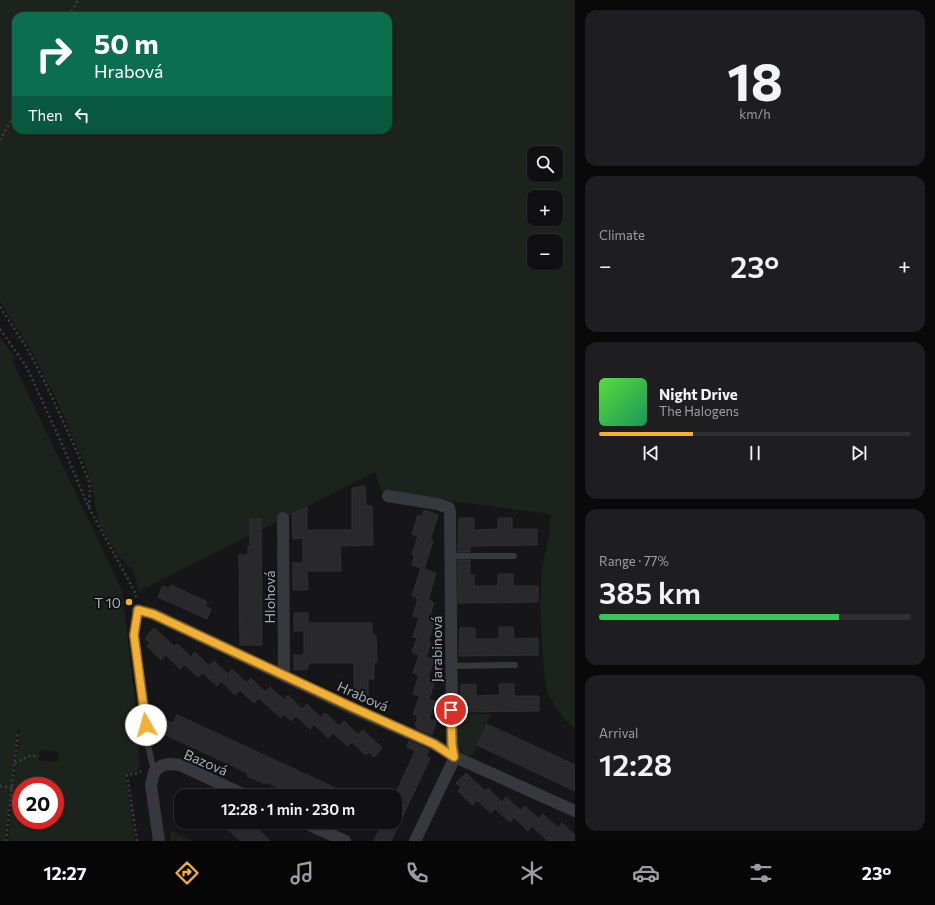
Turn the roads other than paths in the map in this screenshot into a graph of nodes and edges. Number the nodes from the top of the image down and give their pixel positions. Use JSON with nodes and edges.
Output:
{"nodes":[{"id":1,"x":388,"y":496,"type":"dead end"},
{"id":2,"x":283,"y":518,"type":"dead end"},
{"id":3,"x":450,"y":556,"type":"junction"},
{"id":4,"x":514,"y":556,"type":"dead end"},
{"id":5,"x":138,"y":610,"type":"joint"},
{"id":6,"x":514,"y":665,"type":"dead end"},
{"id":7,"x":451,"y":666,"type":"junction"},
{"id":8,"x":284,"y":676,"type":"junction"},
{"id":9,"x":454,"y":757,"type":"junction"},
{"id":10,"x":154,"y":772,"type":"junction"},
{"id":11,"x":232,"y":789,"type":"edge"},
{"id":12,"x":575,"y":811,"type":"edge"},
{"id":13,"x":318,"y":829,"type":"edge"},
{"id":14,"x":159,"y":841,"type":"edge"},
{"id":15,"x":344,"y":841,"type":"edge"},
{"id":16,"x":415,"y":841,"type":"edge"}],
"edges":[{"from":1,"to":3,"type":"street","name":"Jarabinová"},
{"from":2,"to":8,"type":"street","name":"Hlohová"},
{"from":3,"to":4,"type":"lane"},
{"from":3,"to":7,"type":"street","name":"Jarabinová"},
{"from":5,"to":8,"type":"street","name":"Hrabová"},
{"from":5,"to":10,"type":"lane"},
{"from":6,"to":7,"type":"lane"},
{"from":7,"to":9,"type":"street","name":"Jarabinová"},
{"from":8,"to":9,"type":"street","name":"Hrabová"},
{"from":9,"to":12,"type":"street","name":"Hrabová"},
{"from":9,"to":16,"type":"street"},
{"from":10,"to":11,"type":"street","name":"Bazová"},
{"from":10,"to":14,"type":"street"},
{"from":13,"to":15,"type":"street"}]}
